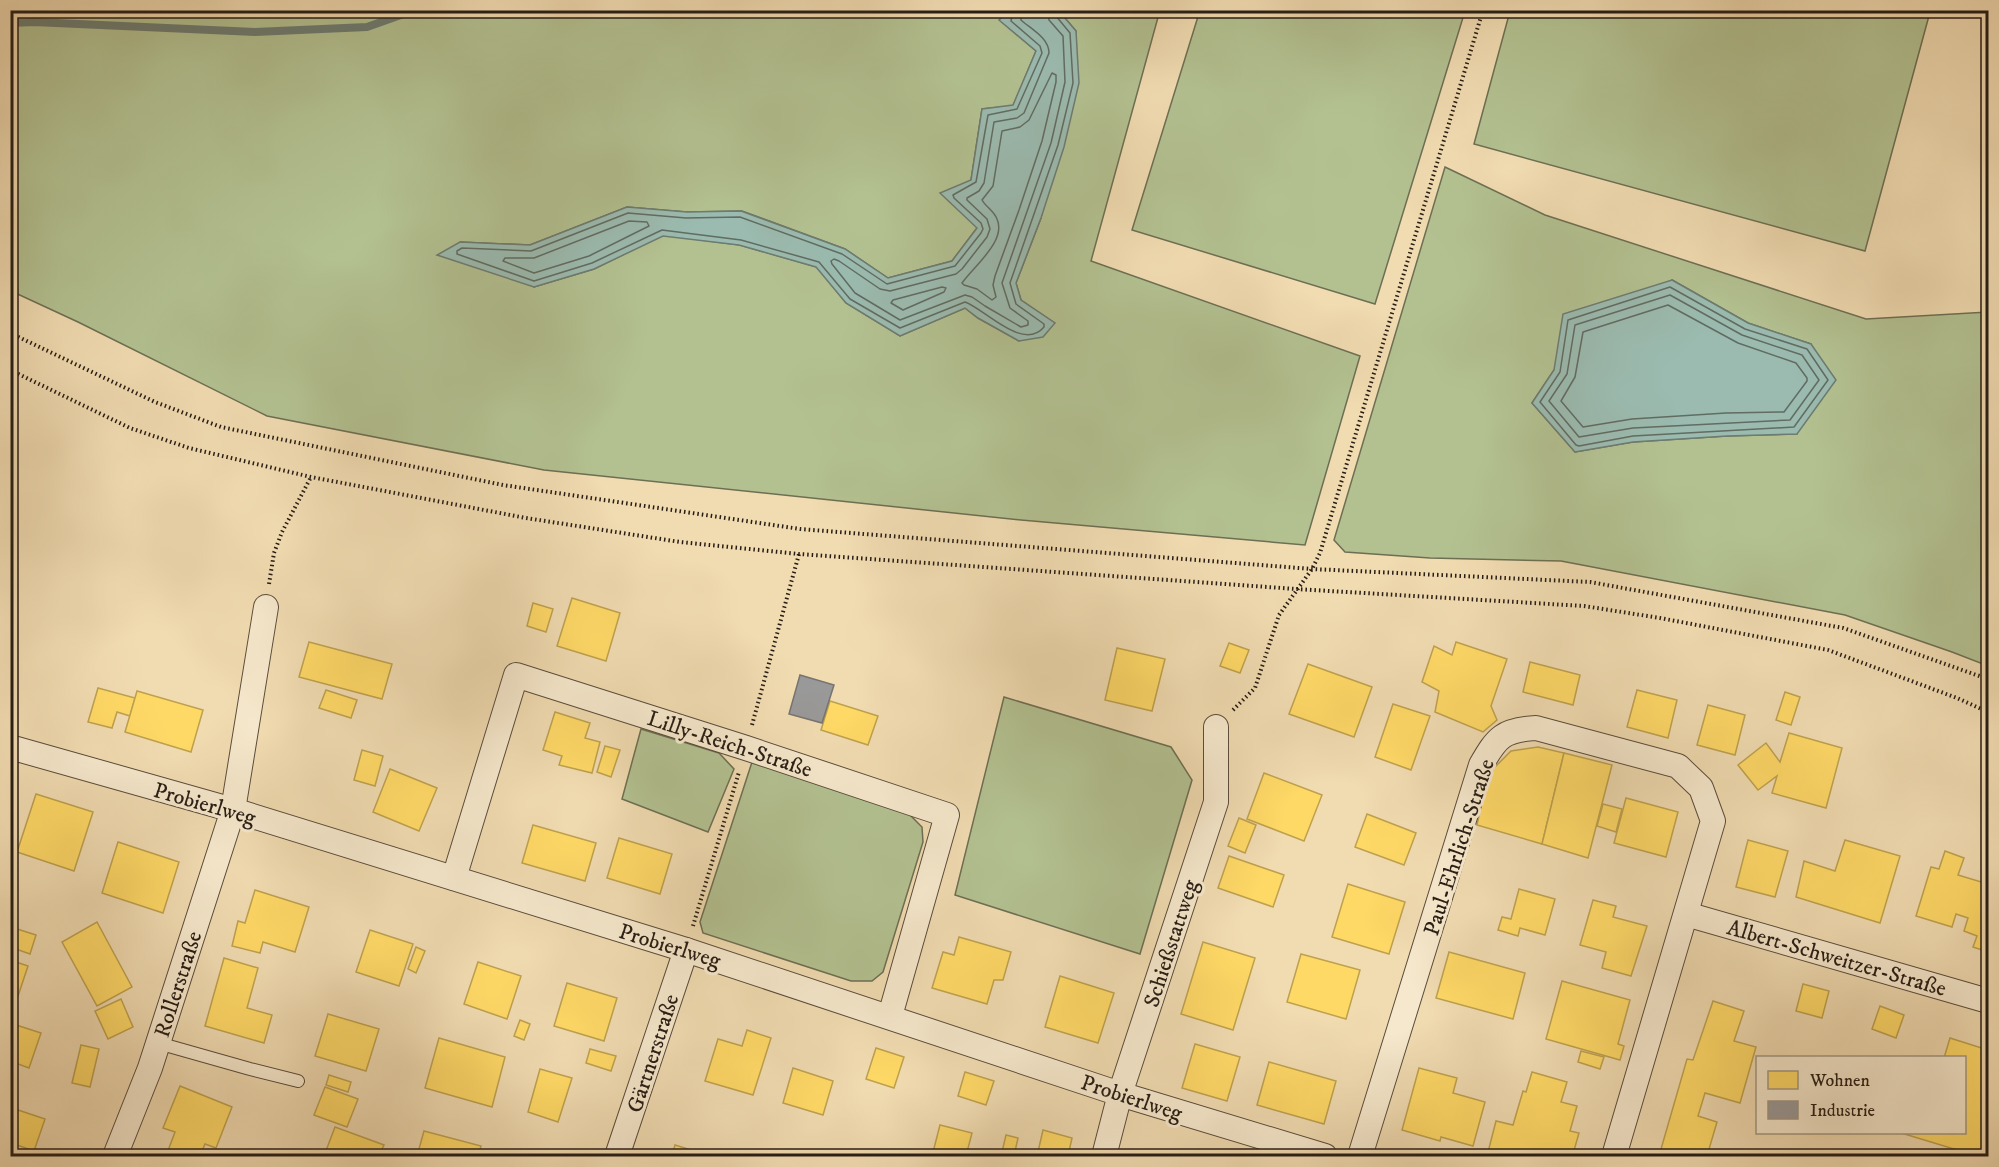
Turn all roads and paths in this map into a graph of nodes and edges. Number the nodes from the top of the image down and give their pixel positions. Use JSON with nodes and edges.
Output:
{"nodes":[{"id":1,"x":1483,"y":10,"type":"edge"},
{"id":2,"x":10,"y":333,"type":"edge"},
{"id":3,"x":10,"y":370,"type":"edge"},
{"id":4,"x":311,"y":477,"type":"junction"},
{"id":5,"x":799,"y":554,"type":"junction"},
{"id":6,"x":1312,"y":569,"type":"junction"},
{"id":7,"x":1296,"y":589,"type":"junction"},
{"id":8,"x":266,"y":607,"type":"joint"},
{"id":9,"x":1989,"y":679,"type":"edge"},
{"id":10,"x":1989,"y":712,"type":"edge"},
{"id":11,"x":1216,"y":727,"type":"joint"},
{"id":12,"x":10,"y":747,"type":"edge"},
{"id":13,"x":746,"y":748,"type":"junction"},
{"id":14,"x":233,"y":810,"type":"junction"},
{"id":15,"x":453,"y":878,"type":"junction"},
{"id":16,"x":1686,"y":914,"type":"junction"},
{"id":17,"x":686,"y":950,"type":"junction"},
{"id":18,"x":1989,"y":1001,"type":"edge"},
{"id":19,"x":890,"y":1016,"type":"junction"},
{"id":20,"x":158,"y":1043,"type":"junction"},
{"id":21,"x":298,"y":1081,"type":"dead end"},
{"id":22,"x":1120,"y":1094,"type":"junction"},
{"id":23,"x":115,"y":1156,"type":"edge"},
{"id":24,"x":617,"y":1156,"type":"edge"},
{"id":25,"x":1104,"y":1156,"type":"edge"},
{"id":26,"x":1325,"y":1156,"type":"edge"},
{"id":27,"x":1360,"y":1156,"type":"edge"},
{"id":28,"x":1614,"y":1156,"type":"edge"}],
"edges":[{"from":1,"to":6,"type":"path"},
{"from":2,"to":6,"type":"path"},
{"from":3,"to":4,"type":"path"},
{"from":4,"to":5,"type":"path"},
{"from":4,"to":8,"type":"path"},
{"from":5,"to":7,"type":"path"},
{"from":5,"to":13,"type":"path"},
{"from":6,"to":7,"type":"path"},
{"from":6,"to":9,"type":"path"},
{"from":7,"to":10,"type":"path"},
{"from":7,"to":11,"type":"path"},
{"from":8,"to":14,"type":"street","name":"Rollerstraße"},
{"from":11,"to":22,"type":"street","name":"Schießstattweg"},
{"from":12,"to":14,"type":"street","name":"Probierlweg"},
{"from":13,"to":15,"type":"street","name":"Lilly-Reich-Straße"},
{"from":13,"to":17,"type":"path"},
{"from":13,"to":19,"type":"street","name":"Lilly-Reich-Straße"},
{"from":14,"to":15,"type":"street","name":"Probierlweg"},
{"from":14,"to":20,"type":"street","name":"Rollerstraße"},
{"from":15,"to":17,"type":"street","name":"Probierlweg"},
{"from":16,"to":18,"type":"street","name":"Albert-Schweitzer-Straße"},
{"from":16,"to":27,"type":"street","name":"Paul-Ehrlich-Straße"},
{"from":16,"to":28,"type":"street","name":"Paul-Ehrlich-Straße"},
{"from":17,"to":19,"type":"street","name":"Probierlweg"},
{"from":17,"to":24,"type":"street","name":"Gärtnerstraße"},
{"from":19,"to":22,"type":"street","name":"Probierlweg"},
{"from":20,"to":21,"type":"lane"},
{"from":20,"to":23,"type":"street","name":"Rollerstraße"},
{"from":22,"to":25,"type":"street","name":"Schießstattweg"},
{"from":22,"to":26,"type":"street","name":"Probierlweg"}]}
